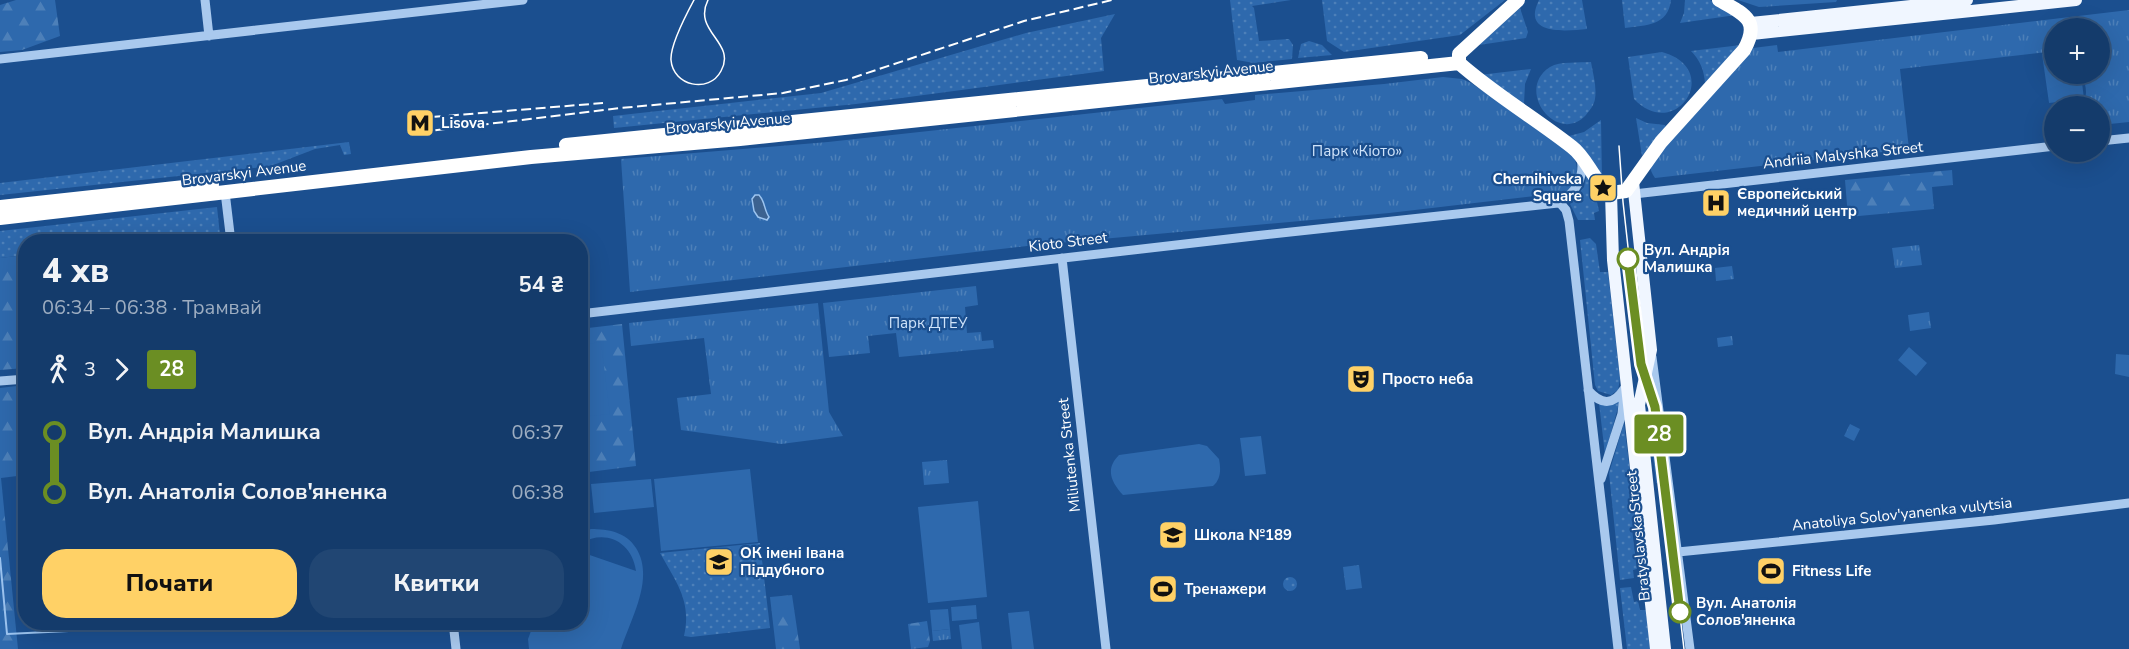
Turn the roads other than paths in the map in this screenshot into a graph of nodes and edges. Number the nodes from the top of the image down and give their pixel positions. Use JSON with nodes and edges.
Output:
{"nodes":[{"id":1,"x":205,"y":0,"type":"edge"},
{"id":2,"x":523,"y":0,"type":"edge"},
{"id":3,"x":1518,"y":0,"type":"edge"},
{"id":4,"x":1719,"y":0,"type":"edge"},
{"id":5,"x":1966,"y":0,"type":"edge"},
{"id":6,"x":2076,"y":0,"type":"edge"},
{"id":7,"x":1751,"y":29,"type":"junction"},
{"id":8,"x":209,"y":36,"type":"junction"},
{"id":9,"x":1459,"y":58,"type":"junction"},
{"id":10,"x":0,"y":59,"type":"edge"},
{"id":11,"x":2129,"y":138,"type":"edge"},
{"id":12,"x":2110,"y":140,"type":"edge"},
{"id":13,"x":2044,"y":147,"type":"edge"},
{"id":14,"x":1580,"y":155,"type":"junction"},
{"id":15,"x":1633,"y":188,"type":"junction"},
{"id":16,"x":225,"y":192,"type":"junction"},
{"id":17,"x":1611,"y":193,"type":"junction"},
{"id":18,"x":1560,"y":203,"type":"junction"},
{"id":19,"x":0,"y":207,"type":"edge"},
{"id":20,"x":0,"y":218,"type":"edge"},
{"id":21,"x":230,"y":234,"type":"edge"},
{"id":22,"x":1062,"y":258,"type":"junction"},
{"id":23,"x":588,"y":313,"type":"edge"},
{"id":24,"x":1651,"y":350,"type":"junction"},
{"id":25,"x":18,"y":380,"type":"edge"},
{"id":26,"x":0,"y":381,"type":"edge"},
{"id":27,"x":1588,"y":390,"type":"junction"},
{"id":28,"x":1624,"y":392,"type":"junction"},
{"id":29,"x":1639,"y":400,"type":"junction"},
{"id":30,"x":1600,"y":482,"type":"junction"},
{"id":31,"x":2129,"y":503,"type":"edge"},
{"id":32,"x":1678,"y":552,"type":"junction"},
{"id":33,"x":454,"y":630,"type":"edge"},
{"id":34,"x":456,"y":649,"type":"edge"},
{"id":35,"x":1106,"y":649,"type":"edge"},
{"id":36,"x":1618,"y":649,"type":"edge"},
{"id":37,"x":1656,"y":649,"type":"edge"},
{"id":38,"x":1665,"y":649,"type":"edge"},
{"id":39,"x":1690,"y":649,"type":"edge"}],
"edges":[{"from":1,"to":8,"type":"street"},
{"from":2,"to":8,"type":"street"},
{"from":3,"to":9,"type":"highway"},
{"from":4,"to":7,"type":"highway"},
{"from":5,"to":7,"type":"main road"},
{"from":6,"to":7,"type":"main road"},
{"from":7,"to":15,"type":"highway"},
{"from":8,"to":10,"type":"street"},
{"from":9,"to":14,"type":"highway"},
{"from":9,"to":16,"type":"highway","name":"Brovarskyi Avenue"},
{"from":9,"to":19,"type":"highway","name":"Brovarskyi Avenue"},
{"from":11,"to":12,"type":"street"},
{"from":13,"to":15,"type":"street","name":"Andriia Malyshka Street"},
{"from":14,"to":17,"type":"highway"},
{"from":14,"to":18,"type":"street"},
{"from":15,"to":17,"type":"highway"},
{"from":15,"to":24,"type":"main road","name":"Bratyslavska Street"},
{"from":16,"to":20,"type":"highway","name":"Brovarskyi Avenue"},
{"from":16,"to":21,"type":"street"},
{"from":17,"to":28,"type":"main road","name":"Bratyslavska Street"},
{"from":18,"to":22,"type":"street","name":"Kioto Street"},
{"from":18,"to":27,"type":"street","name":"Bratyslavska Street"},
{"from":22,"to":23,"type":"street","name":"Kioto Street"},
{"from":22,"to":35,"type":"street","name":"Miliutenka Street"},
{"from":24,"to":29,"type":"main road","name":"Bratyslavska Street"},
{"from":24,"to":32,"type":"street"},
{"from":25,"to":26,"type":"street"},
{"from":27,"to":28,"type":"street"},
{"from":27,"to":30,"type":"street","name":"Bratyslavska Street"},
{"from":28,"to":29,"type":"main road"},
{"from":28,"to":30,"type":"street","name":"Bratyslavska Street"},
{"from":28,"to":37,"type":"main road","name":"Bratyslavska Street"},
{"from":29,"to":38,"type":"main road","name":"Bratyslavska Street"},
{"from":30,"to":36,"type":"street","name":"Bratyslavska Street"},
{"from":31,"to":32,"type":"street","name":"Anatoliya Solov'yanenka vulytsia"},
{"from":32,"to":39,"type":"street"},
{"from":33,"to":34,"type":"street"}]}
